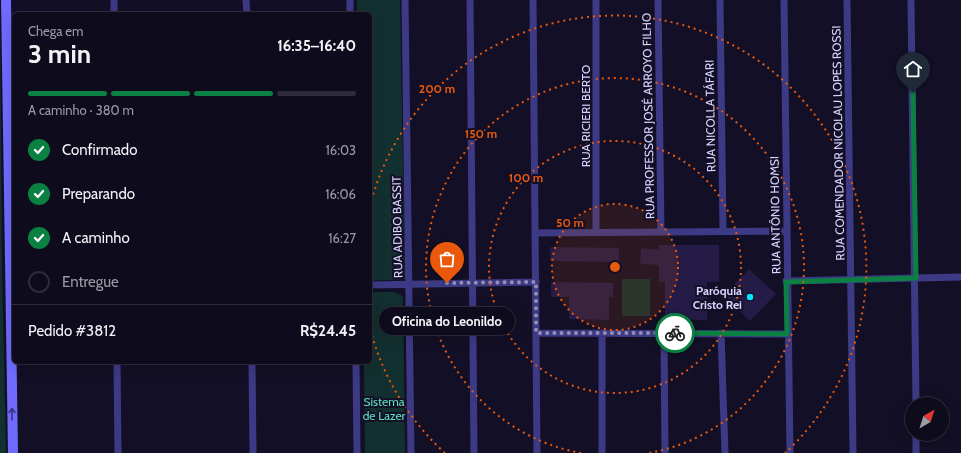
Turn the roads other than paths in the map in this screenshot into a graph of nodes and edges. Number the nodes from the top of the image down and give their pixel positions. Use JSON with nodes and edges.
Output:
{"nodes":[{"id":1,"x":6,"y":0,"type":"edge"},
{"id":2,"x":114,"y":0,"type":"edge"},
{"id":3,"x":246,"y":0,"type":"edge"},
{"id":4,"x":350,"y":0,"type":"edge"},
{"id":5,"x":405,"y":0,"type":"edge"},
{"id":6,"x":470,"y":0,"type":"edge"},
{"id":7,"x":533,"y":0,"type":"edge"},
{"id":8,"x":596,"y":0,"type":"edge"},
{"id":9,"x":658,"y":0,"type":"edge"},
{"id":10,"x":720,"y":0,"type":"edge"},
{"id":11,"x":784,"y":0,"type":"edge"},
{"id":12,"x":847,"y":0,"type":"edge"},
{"id":13,"x":911,"y":0,"type":"edge"},
{"id":14,"x":114,"y":12,"type":"edge"},
{"id":15,"x":247,"y":12,"type":"edge"},
{"id":16,"x":350,"y":12,"type":"edge"},
{"id":17,"x":723,"y":231,"type":"junction"},
{"id":18,"x":786,"y":231,"type":"junction"},
{"id":19,"x":596,"y":232,"type":"junction"},
{"id":20,"x":660,"y":232,"type":"junction"},
{"id":21,"x":535,"y":233,"type":"junction"},
{"id":22,"x":961,"y":277,"type":"edge"},
{"id":23,"x":916,"y":278,"type":"junction"},
{"id":24,"x":851,"y":280,"type":"junction"},
{"id":25,"x":536,"y":282,"type":"junction"},
{"id":26,"x":786,"y":282,"type":"junction"},
{"id":27,"x":408,"y":283,"type":"junction"},
{"id":28,"x":473,"y":283,"type":"junction"},
{"id":29,"x":372,"y":285,"type":"edge"},
{"id":30,"x":12,"y":295,"type":"edge"},
{"id":31,"x":536,"y":333,"type":"junction"},
{"id":32,"x":602,"y":333,"type":"junction"},
{"id":33,"x":664,"y":333,"type":"junction"},
{"id":34,"x":721,"y":333,"type":"junction"},
{"id":35,"x":787,"y":334,"type":"junction"},
{"id":36,"x":13,"y":364,"type":"edge"},
{"id":37,"x":117,"y":364,"type":"edge"},
{"id":38,"x":252,"y":364,"type":"edge"},
{"id":39,"x":356,"y":364,"type":"edge"},
{"id":40,"x":916,"y":397,"type":"edge"},
{"id":41,"x":916,"y":441,"type":"edge"},
{"id":42,"x":13,"y":453,"type":"edge"},
{"id":43,"x":118,"y":453,"type":"edge"},
{"id":44,"x":253,"y":453,"type":"edge"},
{"id":45,"x":357,"y":453,"type":"edge"},
{"id":46,"x":411,"y":453,"type":"edge"},
{"id":47,"x":474,"y":453,"type":"edge"},
{"id":48,"x":537,"y":453,"type":"edge"},
{"id":49,"x":602,"y":453,"type":"edge"},
{"id":50,"x":665,"y":453,"type":"edge"},
{"id":51,"x":725,"y":453,"type":"edge"},
{"id":52,"x":790,"y":453,"type":"edge"},
{"id":53,"x":853,"y":453,"type":"edge"},
{"id":54,"x":916,"y":453,"type":"edge"}],
"edges":[{"from":1,"to":30,"type":"main road"},
{"from":2,"to":14,"type":"street"},
{"from":3,"to":15,"type":"street"},
{"from":4,"to":16,"type":"street"},
{"from":5,"to":27,"type":"street","name":"RUA ADIBO BASSIT"},
{"from":6,"to":28,"type":"street"},
{"from":7,"to":21,"type":"street"},
{"from":8,"to":19,"type":"street","name":"RUA RICIERI BERTO"},
{"from":9,"to":20,"type":"street","name":"RUA PROFESSOR JOSÉ ARROYO FILHO"},
{"from":10,"to":17,"type":"street","name":"RUA NICOLLA TÁFARI"},
{"from":11,"to":18,"type":"street","name":"RUA ANTÔNIO HOMSI"},
{"from":12,"to":24,"type":"street","name":"RUA COMENDADOR NICOLAU LOPES ROSSI"},
{"from":13,"to":23,"type":"street"},
{"from":17,"to":18,"type":"street"},
{"from":17,"to":20,"type":"street"},
{"from":18,"to":26,"type":"street","name":"RUA ANTÔNIO HOMSI"},
{"from":19,"to":20,"type":"street"},
{"from":19,"to":21,"type":"street"},
{"from":21,"to":25,"type":"street"},
{"from":22,"to":23,"type":"street"},
{"from":23,"to":24,"type":"street"},
{"from":23,"to":40,"type":"street"},
{"from":24,"to":26,"type":"street"},
{"from":24,"to":53,"type":"street","name":"RUA COMENDADOR NICOLAU LOPES ROSSI"},
{"from":25,"to":28,"type":"street"},
{"from":25,"to":31,"type":"street"},
{"from":26,"to":35,"type":"street","name":"RUA ANTÔNIO HOMSI"},
{"from":27,"to":28,"type":"street"},
{"from":27,"to":29,"type":"street"},
{"from":27,"to":46,"type":"street","name":"RUA ADIBO BASSIT"},
{"from":28,"to":47,"type":"street"},
{"from":31,"to":32,"type":"street"},
{"from":31,"to":48,"type":"street"},
{"from":32,"to":33,"type":"street"},
{"from":32,"to":49,"type":"street"},
{"from":33,"to":34,"type":"street"},
{"from":33,"to":50,"type":"street"},
{"from":34,"to":35,"type":"street"},
{"from":34,"to":51,"type":"street"},
{"from":35,"to":52,"type":"street","name":"RUA ANTÔNIO HOMSI"},
{"from":42,"to":36,"type":"main road","one_way":true},
{"from":37,"to":43,"type":"street"},
{"from":38,"to":44,"type":"street"},
{"from":39,"to":45,"type":"street"},
{"from":41,"to":54,"type":"street"}]}
